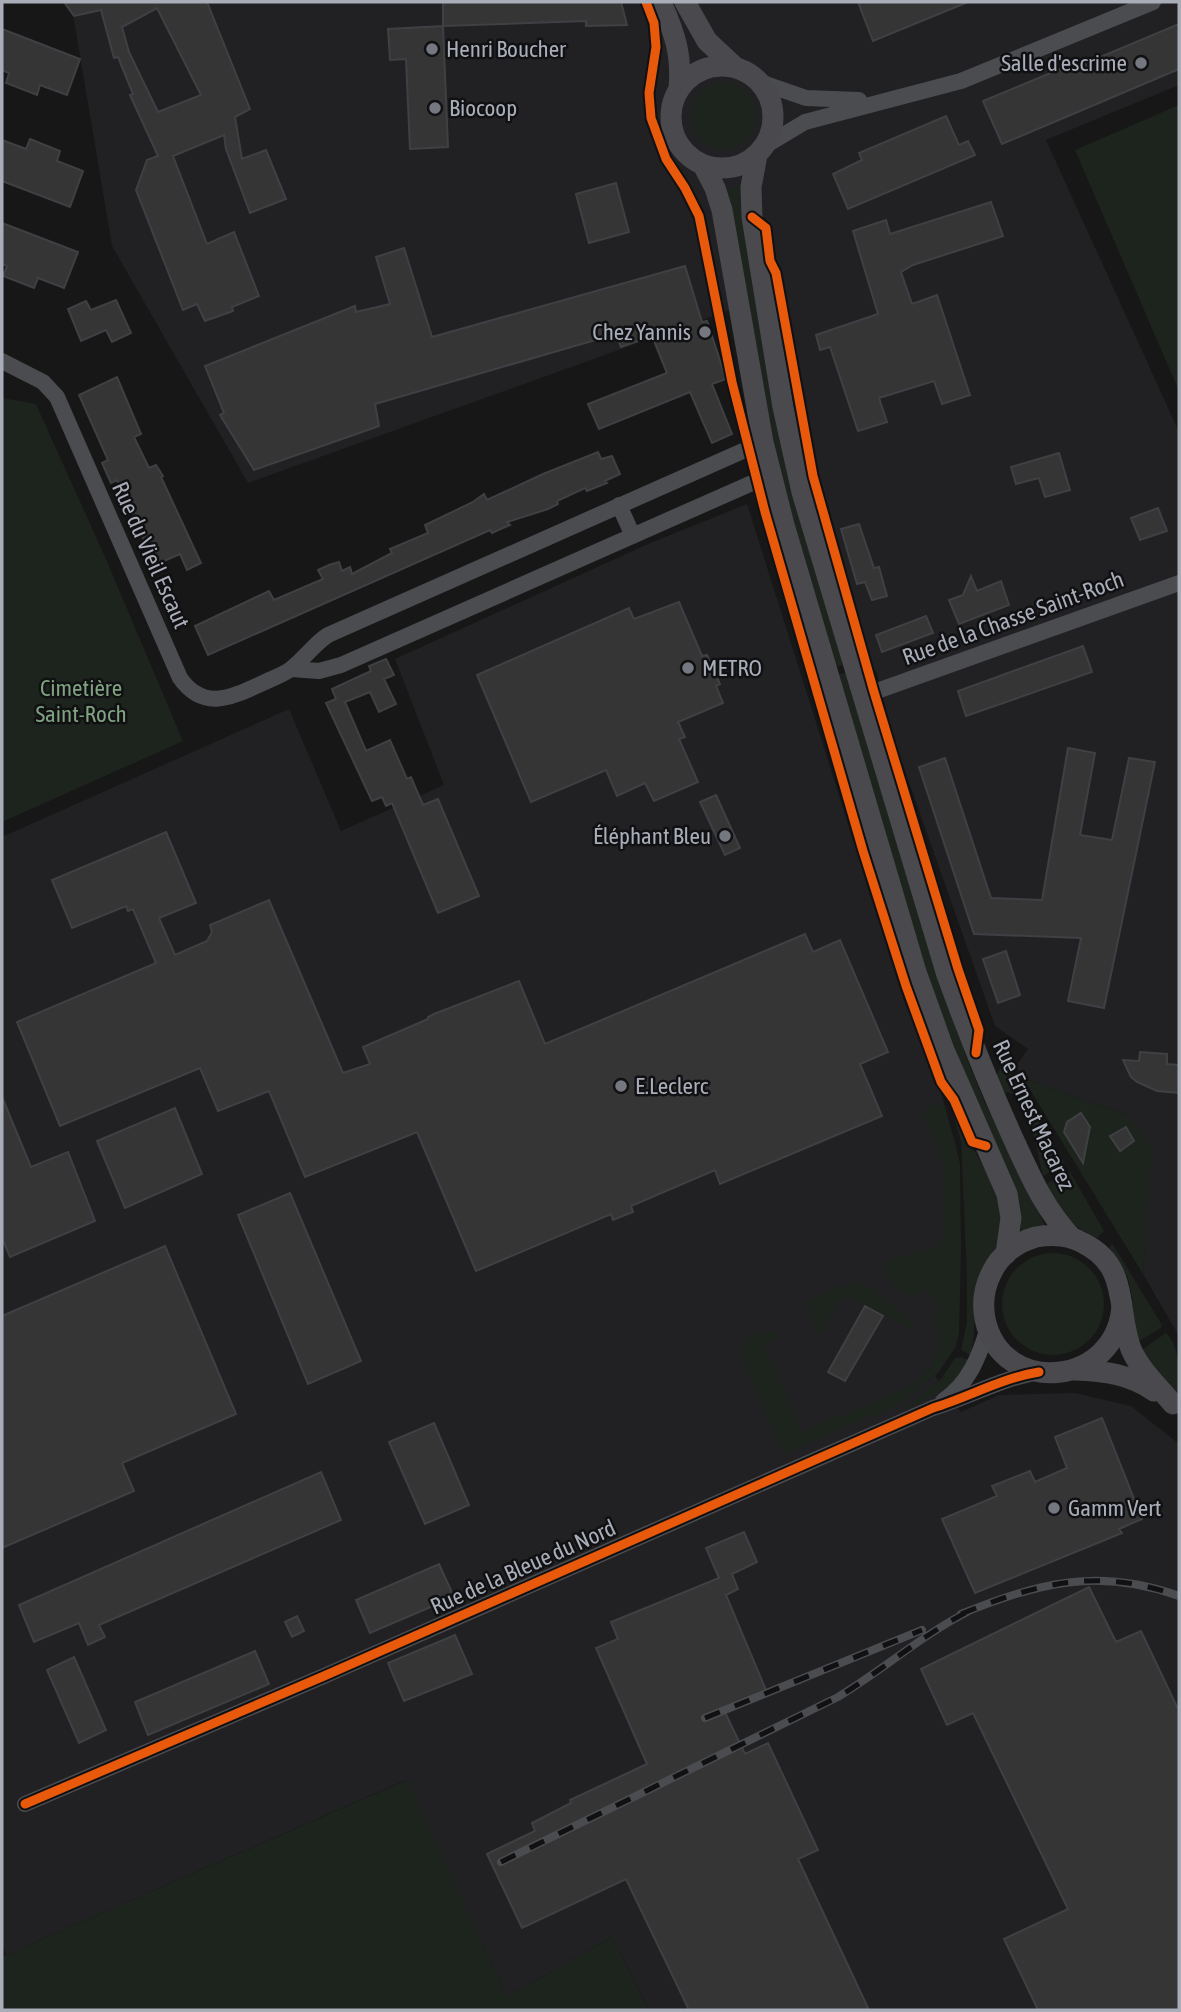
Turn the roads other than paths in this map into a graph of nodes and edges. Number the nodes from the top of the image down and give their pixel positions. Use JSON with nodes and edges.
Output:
{"nodes":[{"id":1,"x":661,"y":2,"type":"edge"},
{"id":2,"x":685,"y":2,"type":"edge"},
{"id":3,"x":1153,"y":2,"type":"edge"},
{"id":4,"x":735,"y":67,"type":"junction"},
{"id":5,"x":760,"y":82,"type":"junction"},
{"id":6,"x":679,"y":89,"type":"junction"},
{"id":7,"x":886,"y":99,"type":"junction"},
{"id":8,"x":761,"y":150,"type":"junction"},
{"id":9,"x":703,"y":165,"type":"junction"},
{"id":10,"x":2,"y":361,"type":"edge"},
{"id":11,"x":763,"y":442,"type":"junction"},
{"id":12,"x":770,"y":475,"type":"junction"},
{"id":13,"x":620,"y":505,"type":"junction"},
{"id":14,"x":633,"y":536,"type":"junction"},
{"id":15,"x":1179,"y":583,"type":"edge"},
{"id":16,"x":291,"y":669,"type":"junction"},
{"id":17,"x":863,"y":696,"type":"junction"},
{"id":18,"x":1072,"y":1238,"type":"junction"},
{"id":19,"x":1006,"y":1254,"type":"junction"},
{"id":20,"x":1122,"y":1304,"type":"junction"},
{"id":21,"x":988,"y":1328,"type":"junction"},
{"id":22,"x":1073,"y":1370,"type":"junction"},
{"id":23,"x":1039,"y":1372,"type":"junction"},
{"id":24,"x":1176,"y":1406,"type":"edge"},
{"id":25,"x":933,"y":1408,"type":"junction"},
{"id":26,"x":25,"y":1804,"type":"dead end"}],
"edges":[{"from":1,"to":6,"type":"main road"},
{"from":2,"to":4,"type":"main road"},
{"from":3,"to":7,"type":"street"},
{"from":4,"to":5,"type":"main road"},
{"from":4,"to":6,"type":"main road"},
{"from":5,"to":7,"type":"street"},
{"from":5,"to":8,"type":"main road","name":"Rue Ernest Macarez"},
{"from":6,"to":9,"type":"main road"},
{"from":7,"to":8,"type":"street"},
{"from":8,"to":9,"type":"main road"},
{"from":8,"to":17,"type":"main road","name":"Rue Ernest Macarez"},
{"from":9,"to":11,"type":"main road"},
{"from":10,"to":16,"type":"street","name":"Rue du Vieil Escaut"},
{"from":11,"to":12,"type":"main road"},
{"from":11,"to":13,"type":"street","name":"Rue du Vieil Escaut"},
{"from":12,"to":14,"type":"street","name":"Rue du Vieil Escaut"},
{"from":12,"to":19,"type":"main road"},
{"from":13,"to":14,"type":"street"},
{"from":13,"to":16,"type":"street","name":"Rue du Vieil Escaut"},
{"from":14,"to":16,"type":"street","name":"Rue du Vieil Escaut"},
{"from":15,"to":17,"type":"street","name":"Rue de la Chasse Saint-Roch"},
{"from":17,"to":18,"type":"main road","name":"Rue Ernest Macarez"},
{"from":18,"to":19,"type":"main road"},
{"from":18,"to":20,"type":"main road","name":"Rue Ernest Macarez"},
{"from":19,"to":21,"type":"main road"},
{"from":20,"to":22,"type":"main road","name":"Rue Ernest Macarez"},
{"from":20,"to":24,"type":"main road","name":"Rue Ernest Macarez"},
{"from":21,"to":23,"type":"main road"},
{"from":21,"to":25,"type":"street","name":"Rue de la Bleue du Nord"},
{"from":22,"to":23,"type":"main road","name":"Rue Ernest Macarez"},
{"from":22,"to":24,"type":"main road","name":"Rue Ernest Macarez"},
{"from":23,"to":25,"type":"street","name":"Rue de la Bleue du Nord"},
{"from":25,"to":26,"type":"street","name":"Rue de la Bleue du Nord"}]}
